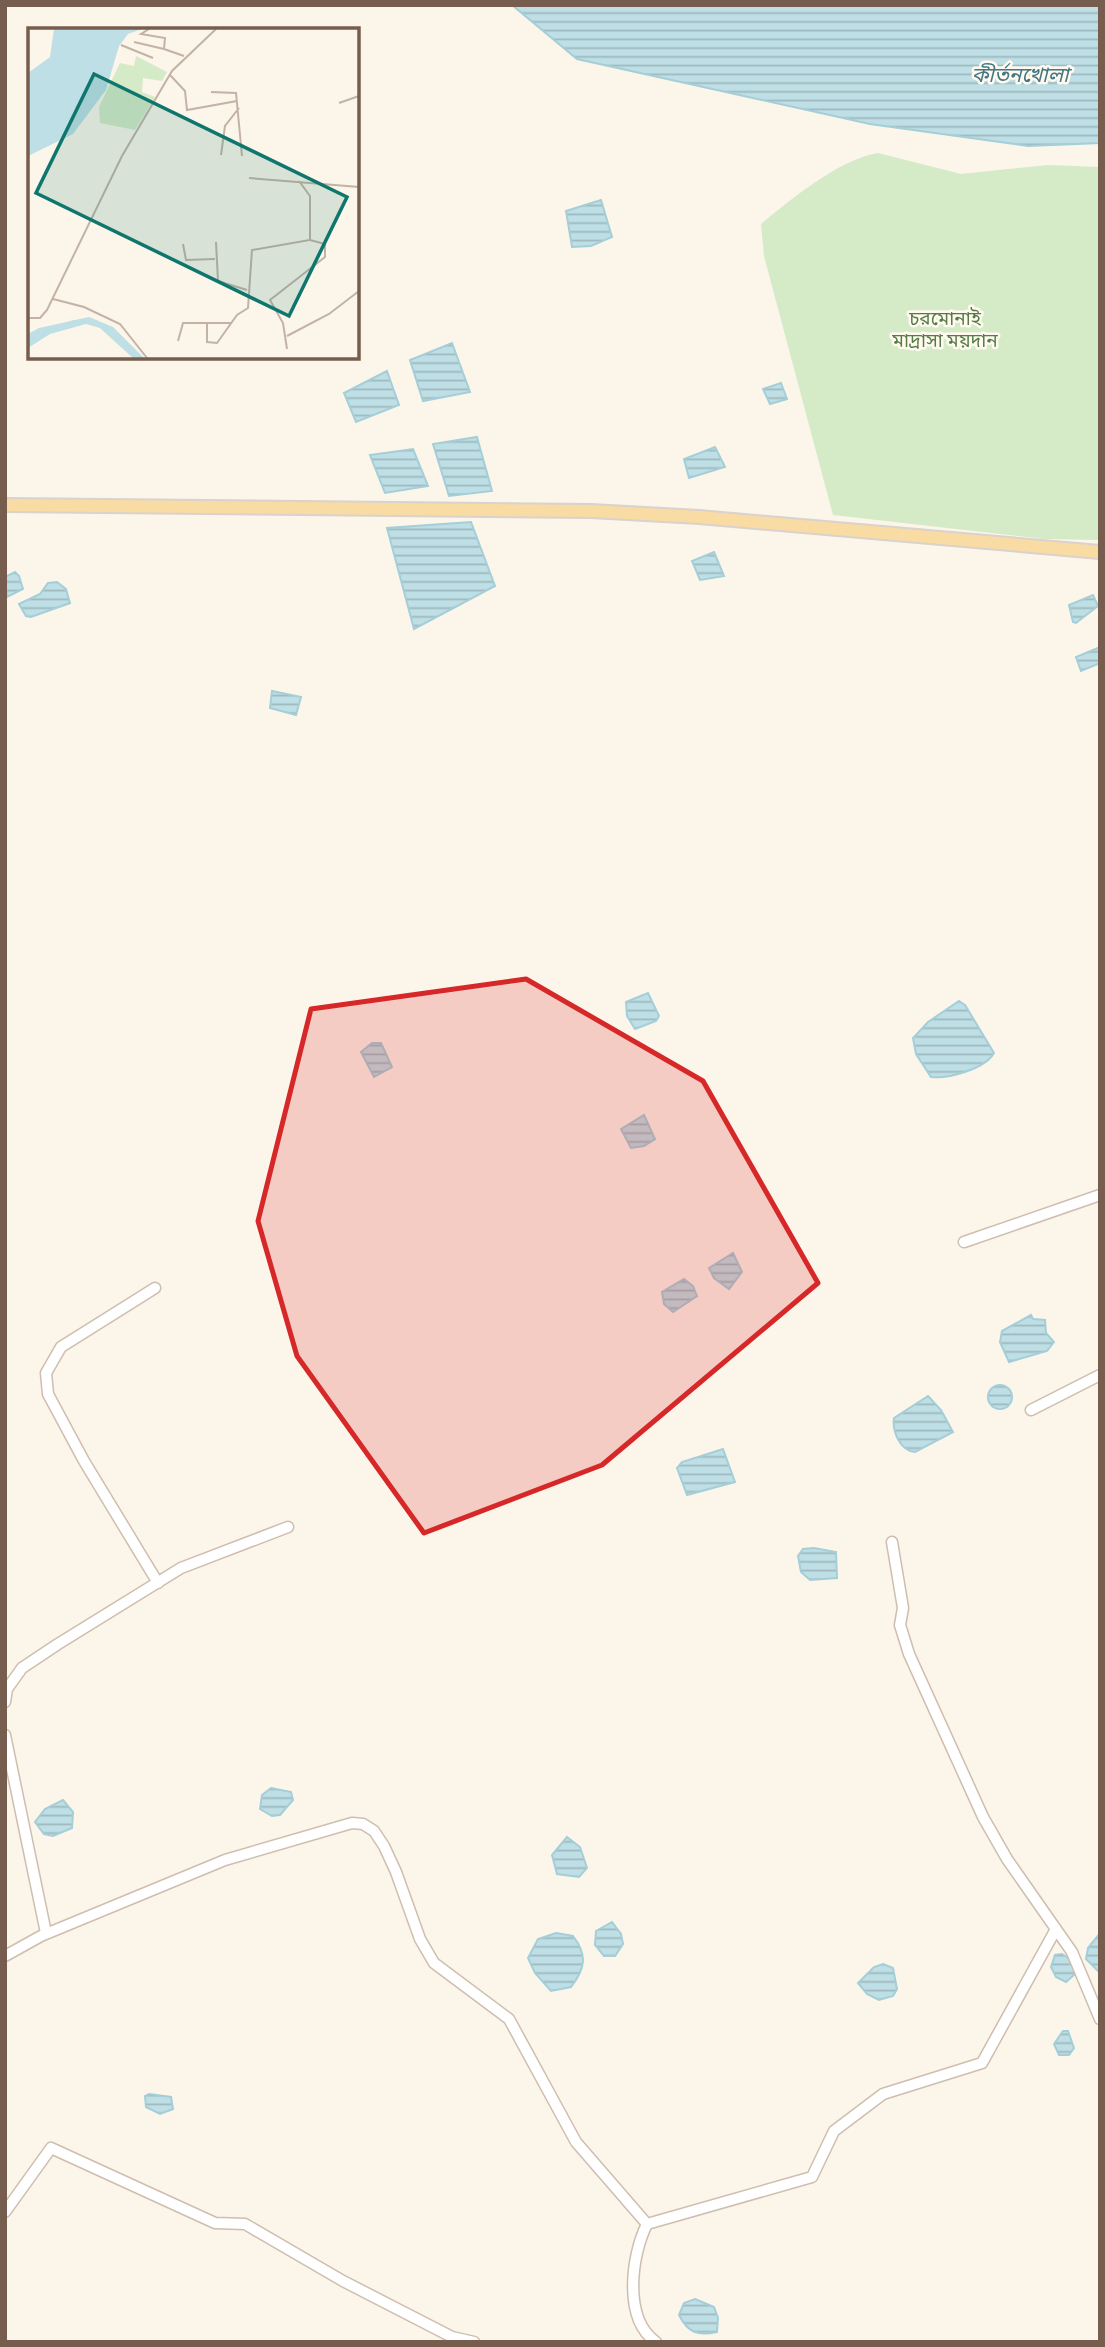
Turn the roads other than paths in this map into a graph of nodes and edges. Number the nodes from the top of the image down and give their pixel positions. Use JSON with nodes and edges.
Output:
{"nodes":[{"id":1,"x":5,"y":505,"type":"edge"},
{"id":2,"x":1100,"y":552,"type":"edge"},
{"id":3,"x":1100,"y":1195,"type":"edge"},
{"id":4,"x":964,"y":1242,"type":"dead end"},
{"id":5,"x":155,"y":1288,"type":"dead end"},
{"id":6,"x":1100,"y":1375,"type":"edge"},
{"id":7,"x":1031,"y":1410,"type":"dead end"},
{"id":8,"x":288,"y":1527,"type":"dead end"},
{"id":9,"x":892,"y":1542,"type":"dead end"},
{"id":10,"x":158,"y":1583,"type":"junction"},
{"id":11,"x":5,"y":1702,"type":"edge"},
{"id":12,"x":5,"y":1735,"type":"edge"},
{"id":13,"x":1056,"y":1929,"type":"junction"},
{"id":14,"x":46,"y":1933,"type":"junction"},
{"id":15,"x":5,"y":1956,"type":"edge"},
{"id":16,"x":1100,"y":2019,"type":"edge"},
{"id":17,"x":5,"y":2212,"type":"edge"},
{"id":18,"x":647,"y":2224,"type":"junction"},
{"id":19,"x":474,"y":2342,"type":"edge"},
{"id":20,"x":656,"y":2342,"type":"edge"}],
"edges":[{"from":1,"to":2,"type":"main road"},
{"from":3,"to":4,"type":"street"},
{"from":5,"to":10,"type":"street"},
{"from":6,"to":7,"type":"street"},
{"from":8,"to":10,"type":"street"},
{"from":9,"to":13,"type":"street"},
{"from":10,"to":11,"type":"street"},
{"from":12,"to":14,"type":"street"},
{"from":13,"to":16,"type":"street"},
{"from":13,"to":18,"type":"street"},
{"from":14,"to":15,"type":"street"},
{"from":14,"to":18,"type":"street"},
{"from":17,"to":19,"type":"street"},
{"from":18,"to":20,"type":"street"}]}
